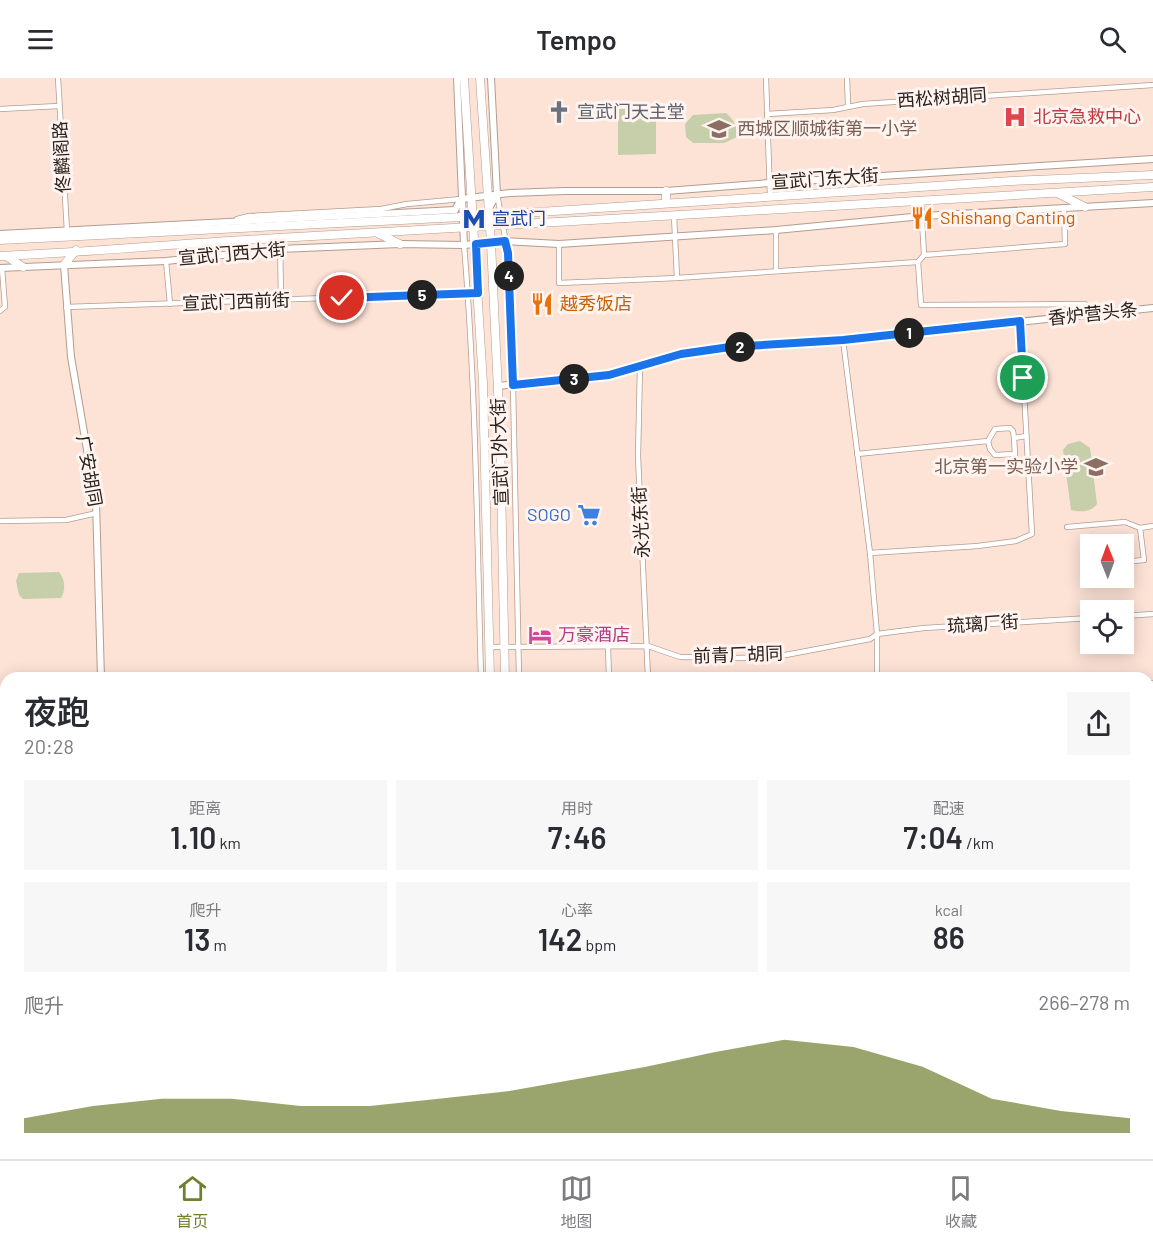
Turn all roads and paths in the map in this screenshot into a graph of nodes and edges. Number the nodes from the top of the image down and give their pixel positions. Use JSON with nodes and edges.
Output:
{"nodes":[{"id":1,"x":58,"y":78,"type":"edge"},
{"id":2,"x":457,"y":78,"type":"edge"},
{"id":3,"x":464,"y":78,"type":"edge"},
{"id":4,"x":480,"y":78,"type":"edge"},
{"id":5,"x":491,"y":78,"type":"edge"},
{"id":6,"x":766,"y":78,"type":"edge"},
{"id":7,"x":847,"y":78,"type":"edge"},
{"id":8,"x":1153,"y":85,"type":"edge"},
{"id":9,"x":848,"y":105,"type":"junction"},
{"id":10,"x":59,"y":106,"type":"junction"},
{"id":11,"x":0,"y":109,"type":"edge"},
{"id":12,"x":767,"y":114,"type":"junction"},
{"id":13,"x":1153,"y":159,"type":"edge"},
{"id":14,"x":1153,"y":175,"type":"edge"},
{"id":15,"x":769,"y":183,"type":"junction"},
{"id":16,"x":1153,"y":187,"type":"edge"},
{"id":17,"x":666,"y":191,"type":"junction"},
{"id":18,"x":1055,"y":193,"type":"junction"},
{"id":19,"x":498,"y":194,"type":"junction"},
{"id":20,"x":487,"y":195,"type":"junction"},
{"id":21,"x":770,"y":196,"type":"junction"},
{"id":22,"x":472,"y":198,"type":"junction"},
{"id":23,"x":461,"y":199,"type":"junction"},
{"id":24,"x":921,"y":200,"type":"junction"},
{"id":25,"x":666,"y":203,"type":"junction"},
{"id":26,"x":1153,"y":203,"type":"edge"},
{"id":27,"x":1085,"y":207,"type":"junction"},
{"id":28,"x":1064,"y":208,"type":"junction"},
{"id":29,"x":455,"y":210,"type":"junction"},
{"id":30,"x":488,"y":213,"type":"junction"},
{"id":31,"x":674,"y":214,"type":"junction"},
{"id":32,"x":473,"y":216,"type":"junction"},
{"id":33,"x":923,"y":216,"type":"junction"},
{"id":34,"x":462,"y":217,"type":"junction"},
{"id":35,"x":228,"y":226,"type":"junction"},
{"id":36,"x":490,"y":227,"type":"junction"},
{"id":37,"x":474,"y":228,"type":"junction"},
{"id":38,"x":464,"y":229,"type":"junction"},
{"id":39,"x":776,"y":230,"type":"junction"},
{"id":40,"x":67,"y":233,"type":"junction"},
{"id":41,"x":0,"y":234,"type":"edge"},
{"id":42,"x":378,"y":234,"type":"junction"},
{"id":43,"x":674,"y":236,"type":"junction"},
{"id":44,"x":280,"y":238,"type":"junction"},
{"id":45,"x":0,"y":240,"type":"edge"},
{"id":46,"x":505,"y":241,"type":"junction"},
{"id":47,"x":491,"y":243,"type":"junction"},
{"id":48,"x":400,"y":244,"type":"junction"},
{"id":49,"x":464,"y":244,"type":"junction"},
{"id":50,"x":476,"y":244,"type":"junction"},
{"id":51,"x":559,"y":244,"type":"junction"},
{"id":52,"x":279,"y":249,"type":"junction"},
{"id":53,"x":76,"y":250,"type":"junction"},
{"id":54,"x":924,"y":255,"type":"junction"},
{"id":55,"x":3,"y":256,"type":"edge"},
{"id":56,"x":166,"y":261,"type":"junction"},
{"id":57,"x":918,"y":262,"type":"junction"},
{"id":58,"x":64,"y":265,"type":"junction"},
{"id":59,"x":23,"y":267,"type":"junction"},
{"id":60,"x":1,"y":268,"type":"edge"},
{"id":61,"x":776,"y":271,"type":"junction"},
{"id":62,"x":677,"y":278,"type":"junction"},
{"id":63,"x":468,"y":293,"type":"junction"},
{"id":64,"x":478,"y":293,"type":"junction"},
{"id":65,"x":281,"y":300,"type":"junction"},
{"id":66,"x":170,"y":304,"type":"junction"},
{"id":67,"x":66,"y":307,"type":"junction"},
{"id":68,"x":1153,"y":308,"type":"edge"},
{"id":69,"x":0,"y":311,"type":"edge"},
{"id":70,"x":1086,"y":316,"type":"junction"},
{"id":71,"x":1020,"y":321,"type":"junction"},
{"id":72,"x":843,"y":340,"type":"junction"},
{"id":73,"x":640,"y":366,"type":"junction"},
{"id":74,"x":513,"y":385,"type":"junction"},
{"id":75,"x":498,"y":386,"type":"junction"},
{"id":76,"x":1026,"y":436,"type":"junction"},
{"id":77,"x":1014,"y":438,"type":"junction"},
{"id":78,"x":988,"y":441,"type":"junction"},
{"id":79,"x":857,"y":454,"type":"junction"},
{"id":80,"x":97,"y":513,"type":"junction"},
{"id":81,"x":0,"y":521,"type":"edge"},
{"id":82,"x":1153,"y":526,"type":"edge"},
{"id":83,"x":1067,"y":527,"type":"dead end"},
{"id":84,"x":1140,"y":528,"type":"junction"},
{"id":85,"x":870,"y":553,"type":"junction"},
{"id":86,"x":1134,"y":561,"type":"edge"},
{"id":87,"x":1153,"y":614,"type":"edge"},
{"id":88,"x":1134,"y":615,"type":"edge"},
{"id":89,"x":1080,"y":619,"type":"edge"},
{"id":90,"x":877,"y":634,"type":"junction"},
{"id":91,"x":519,"y":646,"type":"junction"},
{"id":92,"x":608,"y":646,"type":"junction"},
{"id":93,"x":648,"y":646,"type":"junction"},
{"id":94,"x":489,"y":647,"type":"junction"},
{"id":95,"x":504,"y":647,"type":"junction"},
{"id":96,"x":102,"y":672,"type":"edge"},
{"id":97,"x":481,"y":672,"type":"edge"},
{"id":98,"x":490,"y":672,"type":"edge"},
{"id":99,"x":505,"y":672,"type":"edge"},
{"id":100,"x":519,"y":672,"type":"edge"},
{"id":101,"x":609,"y":672,"type":"edge"},
{"id":102,"x":648,"y":672,"type":"edge"},
{"id":103,"x":877,"y":672,"type":"edge"}],
"edges":[{"from":1,"to":10,"type":"street","name":"佟麟阁路"},
{"from":2,"to":23,"type":"street"},
{"from":3,"to":22,"type":"main road","name":"宣武门外大街"},
{"from":4,"to":20,"type":"main road","name":"宣武门外大街"},
{"from":5,"to":19,"type":"street"},
{"from":6,"to":12,"type":"street"},
{"from":7,"to":9,"type":"street"},
{"from":8,"to":9,"type":"street","name":"西松树胡同"},
{"from":9,"to":12,"type":"street","name":"西松树胡同"},
{"from":10,"to":11,"type":"street"},
{"from":10,"to":40,"type":"street","name":"佟麟阁路"},
{"from":12,"to":15,"type":"street"},
{"from":13,"to":15,"type":"street","name":"宣武门东大街"},
{"from":14,"to":21,"type":"main road","name":"宣武门东大街"},
{"from":15,"to":17,"type":"street","name":"宣武门东大街"},
{"from":15,"to":21,"type":"street"},
{"from":16,"to":18,"type":"main road","name":"宣武门东大街"},
{"from":17,"to":19,"type":"street","name":"宣武门东大街"},
{"from":17,"to":25,"type":"main road"},
{"from":18,"to":24,"type":"main road","name":"宣武门东大街"},
{"from":18,"to":27,"type":"main road"},
{"from":19,"to":20,"type":"street","name":"宣武门东大街"},
{"from":19,"to":30,"type":"street"},
{"from":19,"to":46,"type":"street"},
{"from":20,"to":22,"type":"street","name":"宣武门东大街"},
{"from":20,"to":30,"type":"main road","name":"宣武门外大街"},
{"from":21,"to":25,"type":"main road","name":"宣武门东大街"},
{"from":22,"to":23,"type":"street","name":"宣武门东大街"},
{"from":22,"to":32,"type":"main road","name":"宣武门外大街"},
{"from":23,"to":29,"type":"street"},
{"from":23,"to":34,"type":"street"},
{"from":23,"to":35,"type":"street","name":"宣武门西大街"},
{"from":24,"to":31,"type":"main road","name":"宣武门东大街"},
{"from":24,"to":33,"type":"street"},
{"from":25,"to":30,"type":"main road","name":"宣武门东大街"},
{"from":26,"to":27,"type":"street"},
{"from":27,"to":28,"type":"street"},
{"from":28,"to":33,"type":"street"},
{"from":28,"to":54,"type":"street"},
{"from":29,"to":34,"type":"street"},
{"from":29,"to":35,"type":"street","name":"宣武门西大街"},
{"from":30,"to":32,"type":"main road","name":"宣武门西大街"},
{"from":30,"to":36,"type":"main road","name":"宣武门外大街"},
{"from":31,"to":36,"type":"main road","name":"宣武门东大街"},
{"from":31,"to":43,"type":"street"},
{"from":32,"to":34,"type":"main road","name":"宣武门西大街"},
{"from":32,"to":37,"type":"main road","name":"宣武门外大街"},
{"from":33,"to":39,"type":"street"},
{"from":33,"to":54,"type":"street"},
{"from":34,"to":35,"type":"main road","name":"宣武门西大街"},
{"from":34,"to":38,"type":"street"},
{"from":35,"to":40,"type":"main road","name":"宣武门西大街"},
{"from":36,"to":37,"type":"main road","name":"宣武门西大街"},
{"from":36,"to":47,"type":"main road","name":"宣武门外大街"},
{"from":37,"to":38,"type":"main road","name":"宣武门西大街"},
{"from":37,"to":50,"type":"main road","name":"宣武门外大街"},
{"from":38,"to":42,"type":"main road","name":"宣武门西大街"},
{"from":38,"to":49,"type":"street"},
{"from":39,"to":43,"type":"street"},
{"from":39,"to":61,"type":"street"},
{"from":40,"to":41,"type":"street","name":"宣武门西大街"},
{"from":40,"to":45,"type":"main road","name":"宣武门西大街"},
{"from":42,"to":44,"type":"main road","name":"宣武门西大街"},
{"from":42,"to":48,"type":"main road"},
{"from":43,"to":51,"type":"street"},
{"from":43,"to":62,"type":"street"},
{"from":44,"to":52,"type":"street"},
{"from":44,"to":53,"type":"main road","name":"宣武门西大街"},
{"from":46,"to":47,"type":"street","name":"宣武门西大街"},
{"from":46,"to":51,"type":"street"},
{"from":46,"to":74,"type":"street"},
{"from":47,"to":50,"type":"street","name":"宣武门西大街"},
{"from":47,"to":75,"type":"main road","name":"宣武门外大街"},
{"from":48,"to":49,"type":"street","name":"宣武门西大街"},
{"from":48,"to":52,"type":"street","name":"宣武门西大街"},
{"from":49,"to":50,"type":"street","name":"宣武门西大街"},
{"from":49,"to":63,"type":"street"},
{"from":50,"to":64,"type":"main road","name":"宣武门外大街"},
{"from":51,"to":62,"type":"street"},
{"from":52,"to":56,"type":"street","name":"宣武门西大街"},
{"from":52,"to":65,"type":"street"},
{"from":53,"to":55,"type":"main road","name":"宣武门西大街"},
{"from":53,"to":58,"type":"main road"},
{"from":54,"to":57,"type":"street"},
{"from":55,"to":59,"type":"main road"},
{"from":56,"to":58,"type":"street","name":"宣武门西大街"},
{"from":56,"to":66,"type":"street"},
{"from":57,"to":61,"type":"street"},
{"from":57,"to":70,"type":"street"},
{"from":58,"to":59,"type":"street","name":"宣武门西大街"},
{"from":58,"to":67,"type":"street","name":"广安胡同"},
{"from":59,"to":60,"type":"street","name":"宣武门西大街"},
{"from":60,"to":69,"type":"street"},
{"from":61,"to":62,"type":"street"},
{"from":63,"to":64,"type":"street","name":"宣武门西前街"},
{"from":63,"to":65,"type":"street","name":"宣武门西前街"},
{"from":63,"to":97,"type":"street"},
{"from":64,"to":94,"type":"main road","name":"宣武门外大街"},
{"from":65,"to":66,"type":"street","name":"宣武门西前街"},
{"from":66,"to":67,"type":"street","name":"宣武门西前街"},
{"from":67,"to":80,"type":"street","name":"广安胡同"},
{"from":68,"to":70,"type":"street","name":"香炉营头条"},
{"from":70,"to":71,"type":"street","name":"香炉营头条"},
{"from":71,"to":72,"type":"street","name":"香炉营头条"},
{"from":71,"to":76,"type":"street"},
{"from":72,"to":73,"type":"street","name":"香炉营头条"},
{"from":72,"to":79,"type":"street"},
{"from":73,"to":74,"type":"street","name":"香炉营头条"},
{"from":73,"to":93,"type":"street","name":"永光东街"},
{"from":74,"to":75,"type":"street","name":"香炉营头条"},
{"from":74,"to":91,"type":"street"},
{"from":75,"to":95,"type":"main road","name":"宣武门外大街"},
{"from":76,"to":77,"type":"street"},
{"from":76,"to":85,"type":"street"},
{"from":77,"to":78,"type":"street"},
{"from":77,"to":78,"type":"street"},
{"from":78,"to":79,"type":"street"},
{"from":79,"to":85,"type":"street"},
{"from":80,"to":81,"type":"street"},
{"from":80,"to":96,"type":"street","name":"广安胡同"},
{"from":82,"to":84,"type":"street"},
{"from":83,"to":84,"type":"street"},
{"from":84,"to":86,"type":"street"},
{"from":85,"to":90,"type":"street"},
{"from":87,"to":88,"type":"street"},
{"from":89,"to":90,"type":"street","name":"琉璃厂街"},
{"from":90,"to":93,"type":"street","name":"前青厂胡同"},
{"from":90,"to":103,"type":"street"},
{"from":91,"to":92,"type":"street","name":"前青厂胡同"},
{"from":91,"to":95,"type":"street","name":"前青厂胡同"},
{"from":91,"to":100,"type":"street"},
{"from":92,"to":93,"type":"street","name":"前青厂胡同"},
{"from":92,"to":101,"type":"street"},
{"from":93,"to":102,"type":"street","name":"永光东街"},
{"from":94,"to":95,"type":"street","name":"前青厂胡同"},
{"from":94,"to":98,"type":"main road","name":"宣武门外大街"},
{"from":95,"to":99,"type":"main road","name":"宣武门外大街"}]}
